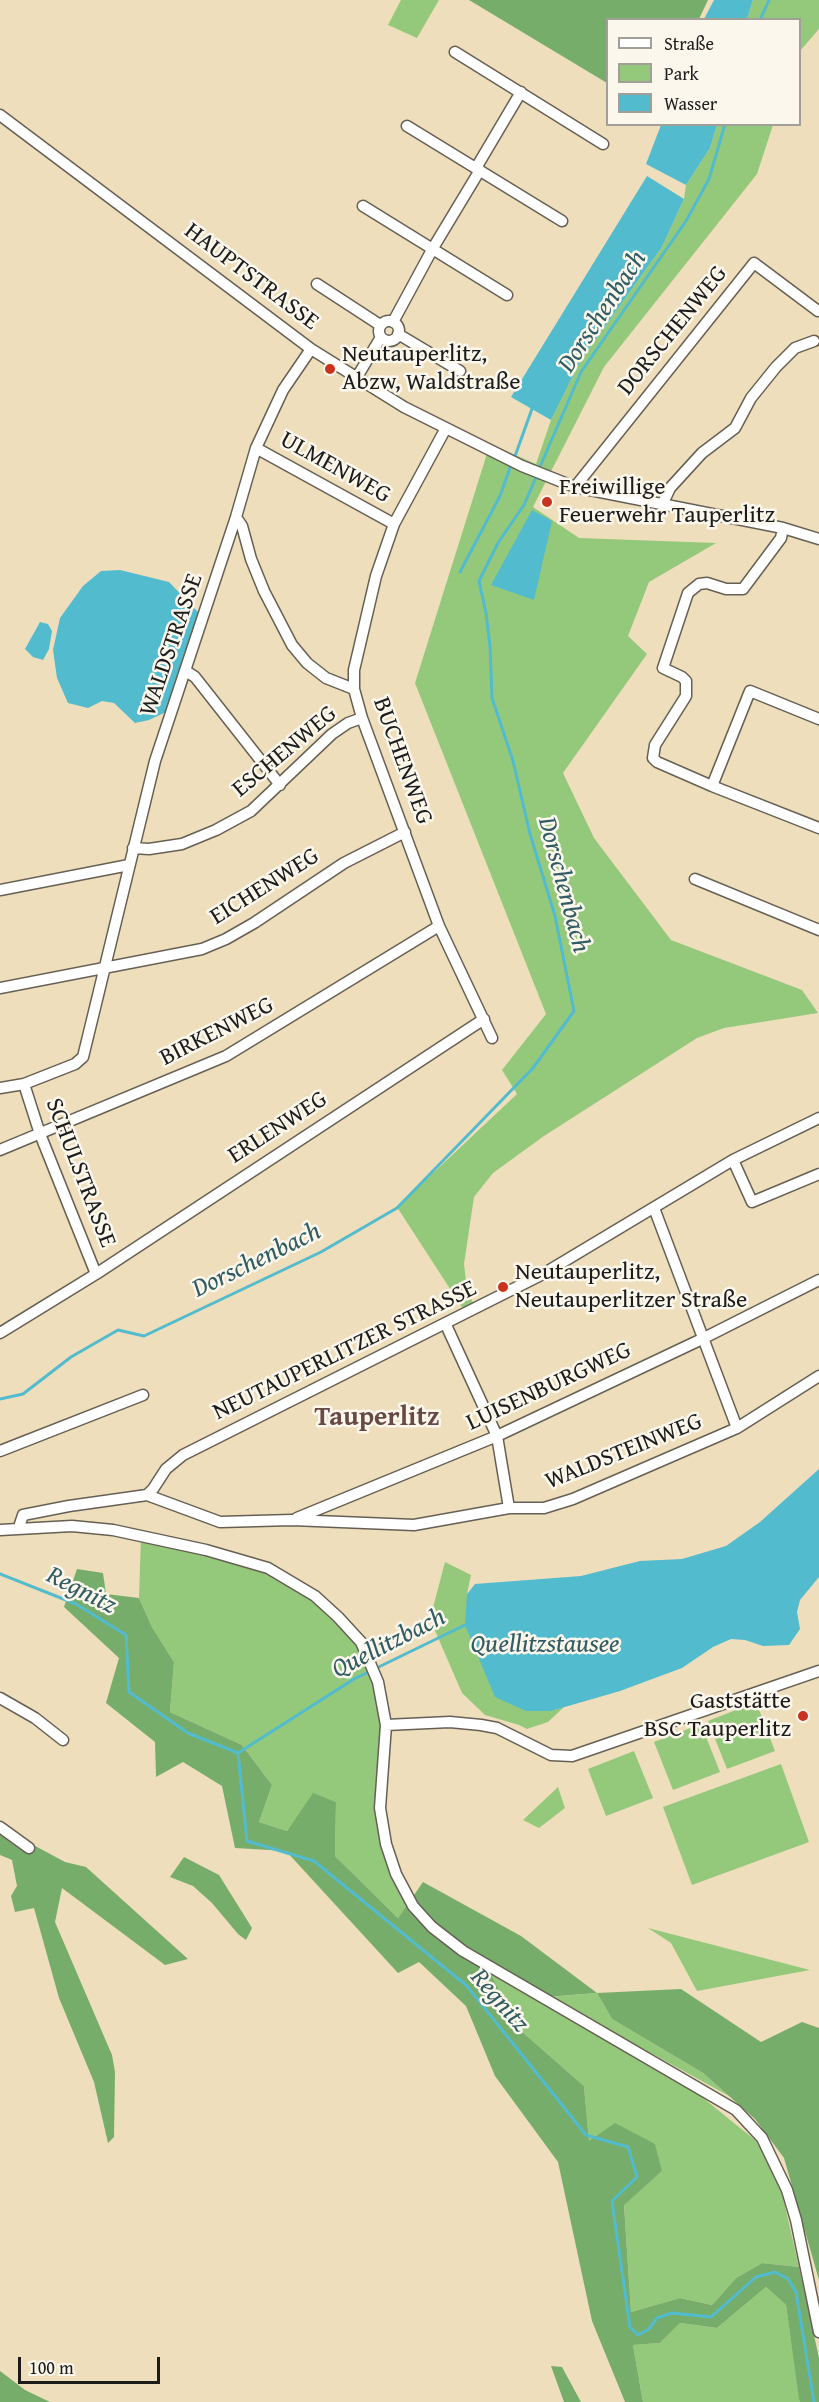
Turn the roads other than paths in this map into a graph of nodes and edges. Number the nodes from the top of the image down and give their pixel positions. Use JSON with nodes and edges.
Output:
{"nodes":[{"id":1,"x":455,"y":52,"type":"dead end"},
{"id":2,"x":521,"y":92,"type":"junction"},
{"id":3,"x":0,"y":115,"type":"edge"},
{"id":4,"x":407,"y":126,"type":"dead end"},
{"id":5,"x":603,"y":144,"type":"dead end"},
{"id":6,"x":478,"y":169,"type":"junction"},
{"id":7,"x":363,"y":206,"type":"dead end"},
{"id":8,"x":562,"y":221,"type":"dead end"},
{"id":9,"x":433,"y":248,"type":"junction"},
{"id":10,"x":317,"y":284,"type":"dead end"},
{"id":11,"x":507,"y":295,"type":"dead end"},
{"id":12,"x":818,"y":310,"type":"dead end"},
{"id":13,"x":393,"y":322,"type":"junction"},
{"id":14,"x":380,"y":325,"type":"junction"},
{"id":15,"x":398,"y":334,"type":"junction"},
{"id":16,"x":383,"y":339,"type":"junction"},
{"id":17,"x":814,"y":341,"type":"dead end"},
{"id":18,"x":311,"y":349,"type":"junction"},
{"id":19,"x":460,"y":371,"type":"dead end"},
{"id":20,"x":360,"y":379,"type":"junction"},
{"id":21,"x":446,"y":428,"type":"junction"},
{"id":22,"x":256,"y":448,"type":"junction"},
{"id":23,"x":575,"y":487,"type":"junction"},
{"id":24,"x":662,"y":505,"type":"junction"},
{"id":25,"x":236,"y":517,"type":"junction"},
{"id":26,"x":394,"y":524,"type":"junction"},
{"id":27,"x":783,"y":528,"type":"junction"},
{"id":28,"x":819,"y":539,"type":"edge"},
{"id":29,"x":186,"y":671,"type":"junction"},
{"id":30,"x":354,"y":689,"type":"junction"},
{"id":31,"x":362,"y":718,"type":"junction"},
{"id":32,"x":819,"y":719,"type":"edge"},
{"id":33,"x":280,"y":785,"type":"junction"},
{"id":34,"x":712,"y":786,"type":"junction"},
{"id":35,"x":819,"y":828,"type":"edge"},
{"id":36,"x":405,"y":832,"type":"junction"},
{"id":37,"x":133,"y":848,"type":"junction"},
{"id":38,"x":129,"y":865,"type":"junction"},
{"id":39,"x":694,"y":879,"type":"dead end"},
{"id":40,"x":0,"y":891,"type":"edge"},
{"id":41,"x":439,"y":926,"type":"junction"},
{"id":42,"x":819,"y":930,"type":"edge"},
{"id":43,"x":106,"y":967,"type":"junction"},
{"id":44,"x":0,"y":988,"type":"edge"},
{"id":45,"x":484,"y":1019,"type":"junction"},
{"id":46,"x":492,"y":1038,"type":"dead end"},
{"id":47,"x":24,"y":1084,"type":"junction"},
{"id":48,"x":0,"y":1088,"type":"edge"},
{"id":49,"x":819,"y":1118,"type":"edge"},
{"id":50,"x":40,"y":1134,"type":"junction"},
{"id":51,"x":0,"y":1150,"type":"edge"},
{"id":52,"x":732,"y":1160,"type":"junction"},
{"id":53,"x":819,"y":1174,"type":"edge"},
{"id":54,"x":654,"y":1208,"type":"junction"},
{"id":55,"x":96,"y":1274,"type":"junction"},
{"id":56,"x":819,"y":1280,"type":"edge"},
{"id":57,"x":446,"y":1325,"type":"junction"},
{"id":58,"x":0,"y":1333,"type":"edge"},
{"id":59,"x":702,"y":1339,"type":"junction"},
{"id":60,"x":819,"y":1376,"type":"edge"},
{"id":61,"x":143,"y":1395,"type":"dead end"},
{"id":62,"x":737,"y":1428,"type":"junction"},
{"id":63,"x":497,"y":1436,"type":"junction"},
{"id":64,"x":0,"y":1451,"type":"edge"},
{"id":65,"x":147,"y":1495,"type":"junction"},
{"id":66,"x":509,"y":1508,"type":"junction"},
{"id":67,"x":292,"y":1520,"type":"junction"},
{"id":68,"x":19,"y":1527,"type":"junction"},
{"id":69,"x":0,"y":1530,"type":"edge"},
{"id":70,"x":817,"y":1670,"type":"edge"},
{"id":71,"x":0,"y":1698,"type":"edge"},
{"id":72,"x":386,"y":1725,"type":"junction"},
{"id":73,"x":63,"y":1740,"type":"dead end"},
{"id":74,"x":0,"y":1827,"type":"edge"},
{"id":75,"x":29,"y":1848,"type":"dead end"},
{"id":76,"x":819,"y":2332,"type":"edge"}],
"edges":[{"from":1,"to":2,"type":"street"},
{"from":2,"to":5,"type":"street"},
{"from":2,"to":6,"type":"street"},
{"from":3,"to":18,"type":"street","name":"HAUPTSTRASSE"},
{"from":4,"to":6,"type":"street"},
{"from":6,"to":8,"type":"street"},
{"from":6,"to":9,"type":"street"},
{"from":7,"to":9,"type":"street"},
{"from":9,"to":11,"type":"street"},
{"from":9,"to":13,"type":"street"},
{"from":10,"to":14,"type":"street"},
{"from":12,"to":23,"type":"street","name":"DORSCHENWEG"},
{"from":13,"to":14,"type":"street"},
{"from":13,"to":15,"type":"street"},
{"from":14,"to":16,"type":"street"},
{"from":15,"to":16,"type":"street"},
{"from":15,"to":19,"type":"street"},
{"from":16,"to":20,"type":"street"},
{"from":17,"to":24,"type":"street"},
{"from":18,"to":20,"type":"street","name":"HAUPTSTRASSE"},
{"from":18,"to":22,"type":"street","name":"WALDSTRASSE"},
{"from":20,"to":21,"type":"street","name":"HAUPTSTRASSE"},
{"from":21,"to":23,"type":"street","name":"HAUPTSTRASSE"},
{"from":21,"to":26,"type":"street","name":"BUCHENWEG"},
{"from":22,"to":25,"type":"street","name":"WALDSTRASSE"},
{"from":22,"to":26,"type":"street","name":"ULMENWEG"},
{"from":23,"to":24,"type":"street","name":"HAUPTSTRASSE"},
{"from":24,"to":27,"type":"street","name":"HAUPTSTRASSE"},
{"from":25,"to":29,"type":"street","name":"WALDSTRASSE"},
{"from":25,"to":30,"type":"street"},
{"from":26,"to":30,"type":"street","name":"BUCHENWEG"},
{"from":27,"to":28,"type":"street","name":"HAUPTSTRASSE"},
{"from":27,"to":34,"type":"street"},
{"from":29,"to":33,"type":"street"},
{"from":29,"to":37,"type":"street","name":"WALDSTRASSE"},
{"from":30,"to":31,"type":"street","name":"BUCHENWEG"},
{"from":31,"to":33,"type":"street","name":"ESCHENWEG"},
{"from":31,"to":36,"type":"street","name":"BUCHENWEG"},
{"from":32,"to":34,"type":"street"},
{"from":33,"to":37,"type":"street","name":"ESCHENWEG"},
{"from":34,"to":35,"type":"street"},
{"from":36,"to":41,"type":"street","name":"BUCHENWEG"},
{"from":36,"to":43,"type":"street","name":"EICHENWEG"},
{"from":37,"to":38,"type":"street","name":"WALDSTRASSE"},
{"from":38,"to":40,"type":"street"},
{"from":38,"to":43,"type":"street","name":"WALDSTRASSE"},
{"from":39,"to":42,"type":"street"},
{"from":41,"to":45,"type":"street","name":"BUCHENWEG"},
{"from":41,"to":50,"type":"street","name":"BIRKENWEG"},
{"from":43,"to":44,"type":"street","name":"EICHENWEG"},
{"from":43,"to":47,"type":"street","name":"WALDSTRASSE"},
{"from":45,"to":46,"type":"street","name":"BUCHENWEG"},
{"from":45,"to":55,"type":"street","name":"ERLENWEG"},
{"from":47,"to":48,"type":"street"},
{"from":47,"to":50,"type":"street","name":"SCHULSTRASSE"},
{"from":49,"to":52,"type":"street","name":"NEUTAUPERLITZER STRASSE"},
{"from":50,"to":51,"type":"street","name":"BIRKENWEG"},
{"from":50,"to":55,"type":"street","name":"SCHULSTRASSE"},
{"from":52,"to":53,"type":"street"},
{"from":52,"to":54,"type":"street","name":"NEUTAUPERLITZER STRASSE"},
{"from":54,"to":57,"type":"street","name":"NEUTAUPERLITZER STRASSE"},
{"from":54,"to":59,"type":"street"},
{"from":55,"to":58,"type":"street","name":"SCHULSTRASSE"},
{"from":56,"to":59,"type":"street","name":"LUISENBURGWEG"},
{"from":57,"to":63,"type":"street"},
{"from":57,"to":65,"type":"street","name":"NEUTAUPERLITZER STRASSE"},
{"from":59,"to":62,"type":"street"},
{"from":59,"to":63,"type":"street","name":"LUISENBURGWEG"},
{"from":60,"to":62,"type":"street","name":"WALDSTEINWEG"},
{"from":61,"to":64,"type":"street"},
{"from":62,"to":66,"type":"street","name":"WALDSTEINWEG"},
{"from":63,"to":66,"type":"street"},
{"from":63,"to":67,"type":"street","name":"LUISENBURGWEG"},
{"from":65,"to":67,"type":"street","name":"WALDSTEINWEG"},
{"from":65,"to":68,"type":"street"},
{"from":66,"to":67,"type":"street","name":"WALDSTEINWEG"},
{"from":68,"to":69,"type":"street"},
{"from":68,"to":72,"type":"street"},
{"from":70,"to":72,"type":"street"},
{"from":71,"to":73,"type":"street"},
{"from":72,"to":76,"type":"street"},
{"from":74,"to":75,"type":"street"}]}
